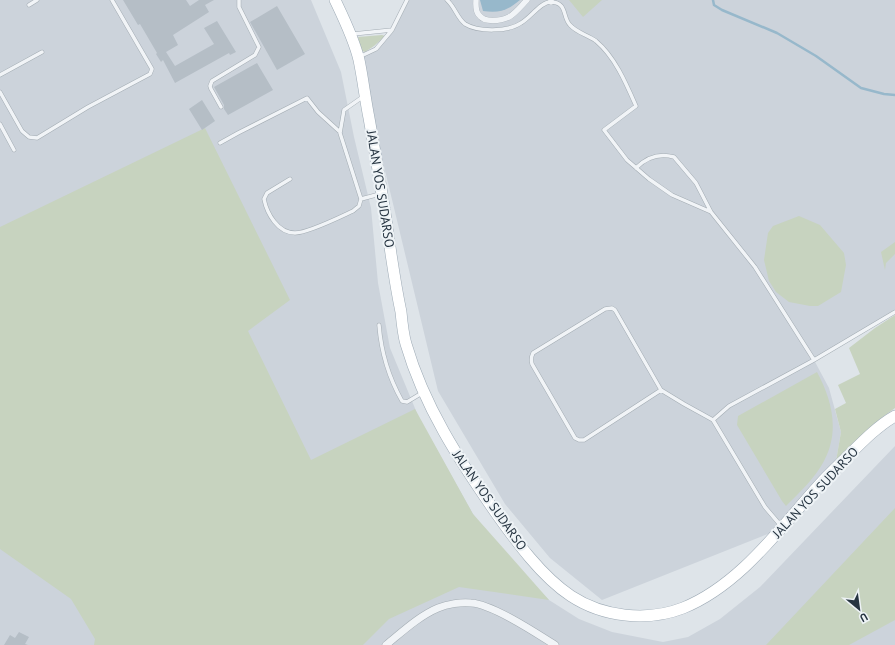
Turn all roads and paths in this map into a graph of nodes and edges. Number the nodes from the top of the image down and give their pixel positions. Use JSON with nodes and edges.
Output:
{"nodes":[{"id":1,"x":37,"y":0,"type":"edge"},
{"id":2,"x":112,"y":0,"type":"edge"},
{"id":3,"x":240,"y":0,"type":"edge"},
{"id":4,"x":336,"y":0,"type":"edge"},
{"id":5,"x":406,"y":0,"type":"edge"},
{"id":6,"x":447,"y":0,"type":"edge"},
{"id":7,"x":476,"y":0,"type":"edge"},
{"id":8,"x":527,"y":0,"type":"edge"},
{"id":9,"x":551,"y":1,"type":"edge"},
{"id":10,"x":29,"y":4,"type":"dead end"},
{"id":11,"x":392,"y":30,"type":"junction"},
{"id":12,"x":350,"y":34,"type":"junction"},
{"id":13,"x":42,"y":52,"type":"dead end"},
{"id":14,"x":358,"y":58,"type":"junction"},
{"id":15,"x":0,"y":75,"type":"edge"},
{"id":16,"x":0,"y":92,"type":"edge"},
{"id":17,"x":365,"y":96,"type":"junction"},
{"id":18,"x":221,"y":107,"type":"dead end"},
{"id":19,"x":0,"y":124,"type":"edge"},
{"id":20,"x":340,"y":132,"type":"junction"},
{"id":21,"x":220,"y":143,"type":"dead end"},
{"id":22,"x":14,"y":150,"type":"dead end"},
{"id":23,"x":636,"y":168,"type":"junction"},
{"id":24,"x":290,"y":179,"type":"dead end"},
{"id":25,"x":382,"y":193,"type":"junction"},
{"id":26,"x":362,"y":199,"type":"junction"},
{"id":27,"x":711,"y":212,"type":"junction"},
{"id":28,"x":895,"y":312,"type":"edge"},
{"id":29,"x":379,"y":324,"type":"dead end"},
{"id":30,"x":814,"y":360,"type":"junction"},
{"id":31,"x":661,"y":390,"type":"junction"},
{"id":32,"x":423,"y":392,"type":"junction"},
{"id":33,"x":895,"y":416,"type":"edge"},
{"id":34,"x":713,"y":420,"type":"junction"},
{"id":35,"x":783,"y":528,"type":"junction"},
{"id":36,"x":386,"y":645,"type":"edge"},
{"id":37,"x":555,"y":645,"type":"edge"}],
"edges":[{"from":1,"to":10,"type":"lane"},
{"from":2,"to":16,"type":"lane"},
{"from":3,"to":18,"type":"lane"},
{"from":4,"to":12,"type":"main road","name":"JALAN YOS SUDARSO"},
{"from":5,"to":11,"type":"lane"},
{"from":6,"to":9,"type":"lane"},
{"from":7,"to":8,"type":"street"},
{"from":9,"to":23,"type":"lane"},
{"from":11,"to":12,"type":"lane"},
{"from":11,"to":14,"type":"lane"},
{"from":12,"to":14,"type":"main road","name":"JALAN YOS SUDARSO"},
{"from":13,"to":15,"type":"lane"},
{"from":14,"to":17,"type":"main road","name":"JALAN YOS SUDARSO"},
{"from":17,"to":20,"type":"lane"},
{"from":17,"to":25,"type":"main road","name":"JALAN YOS SUDARSO"},
{"from":19,"to":22,"type":"lane"},
{"from":20,"to":21,"type":"lane"},
{"from":20,"to":26,"type":"lane"},
{"from":23,"to":27,"type":"lane"},
{"from":23,"to":27,"type":"lane"},
{"from":24,"to":26,"type":"lane"},
{"from":25,"to":26,"type":"lane"},
{"from":25,"to":32,"type":"main road","name":"JALAN YOS SUDARSO"},
{"from":27,"to":30,"type":"lane"},
{"from":28,"to":30,"type":"lane"},
{"from":29,"to":32,"type":"lane"},
{"from":30,"to":34,"type":"lane"},
{"from":31,"to":31,"type":"lane"},
{"from":31,"to":34,"type":"lane"},
{"from":32,"to":35,"type":"main road","name":"JALAN YOS SUDARSO"},
{"from":33,"to":35,"type":"main road","name":"JALAN YOS SUDARSO"},
{"from":34,"to":35,"type":"lane"},
{"from":36,"to":37,"type":"street"}]}
